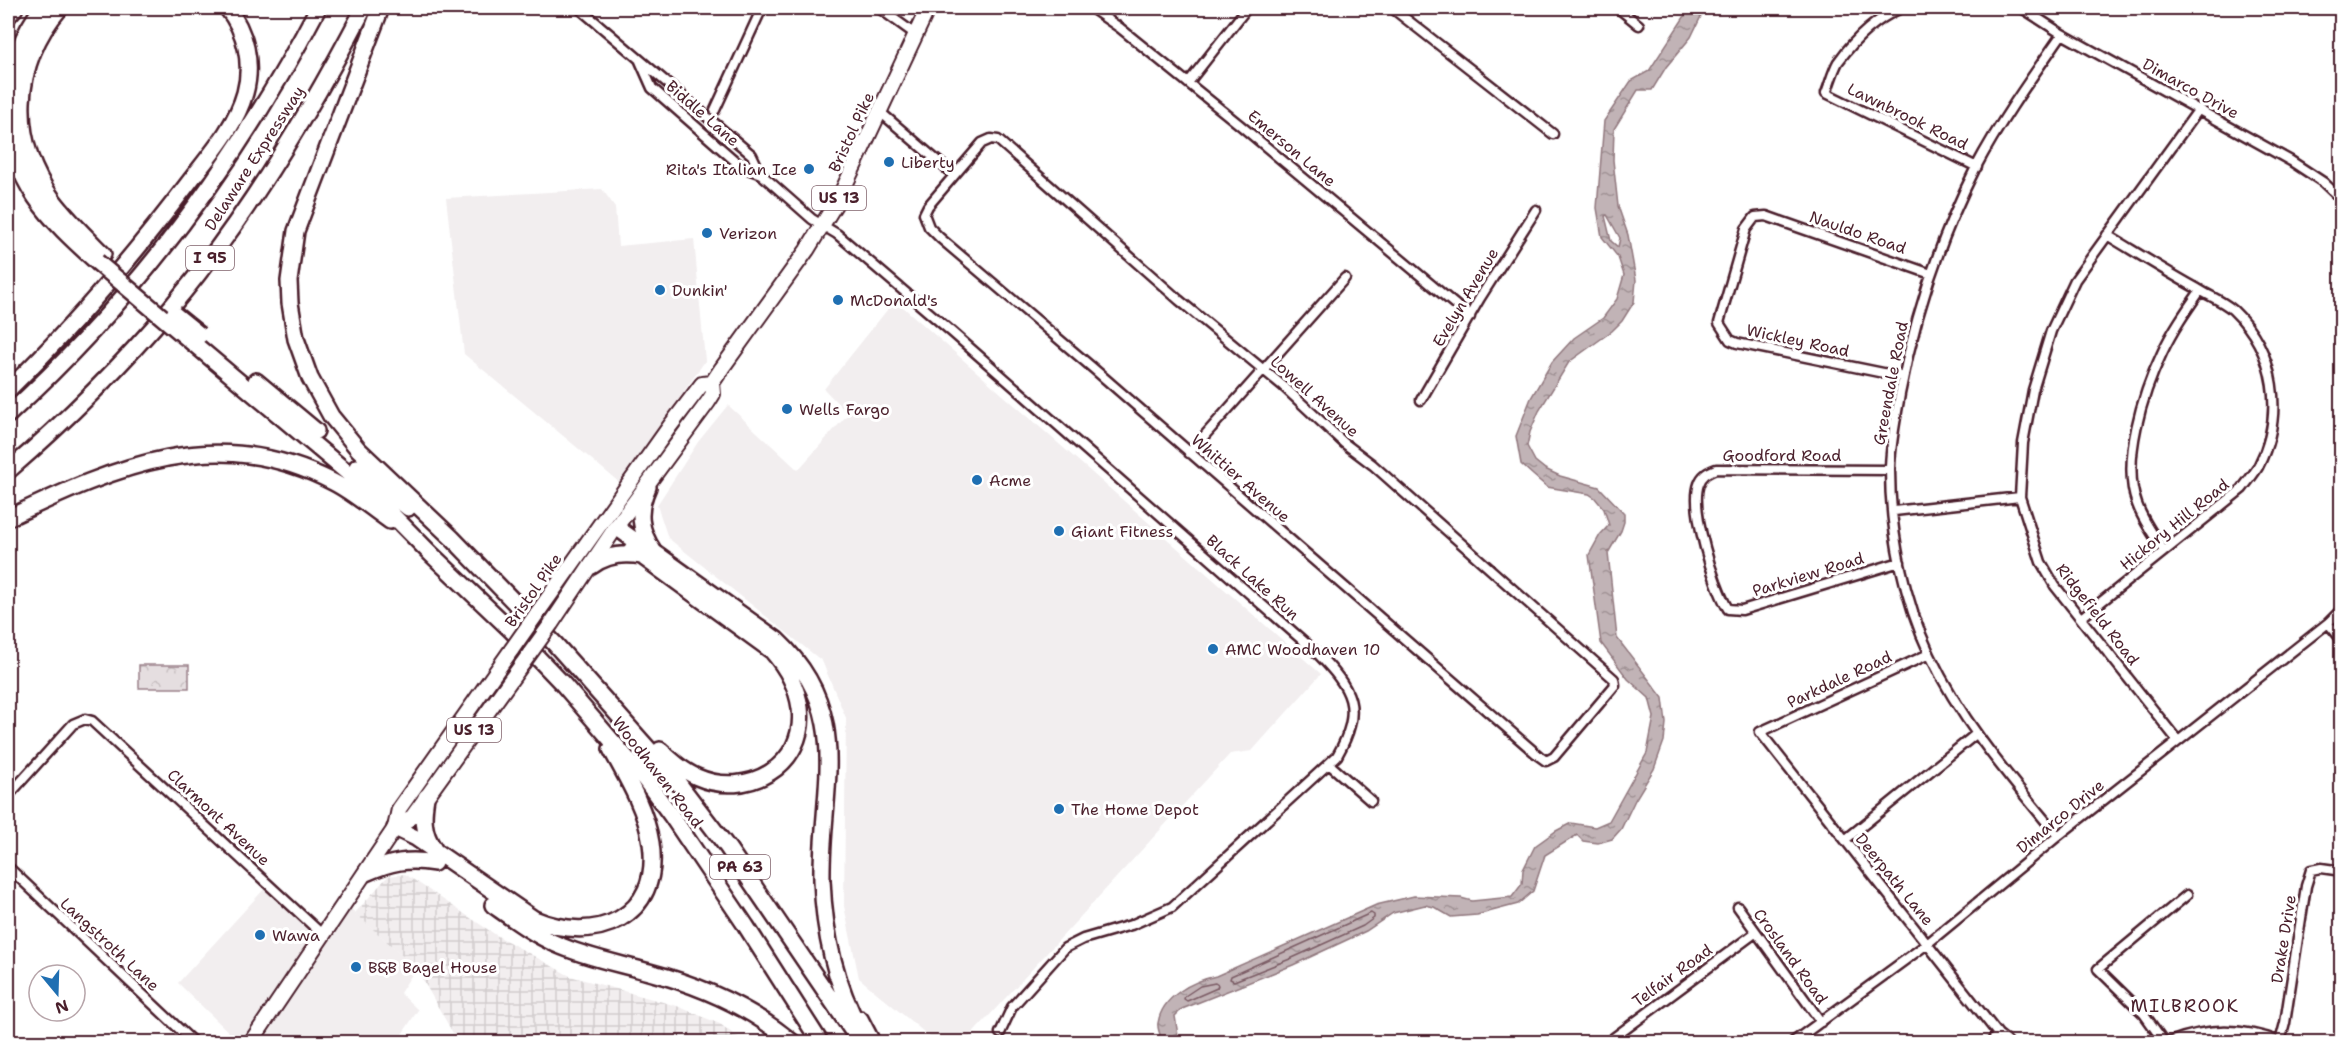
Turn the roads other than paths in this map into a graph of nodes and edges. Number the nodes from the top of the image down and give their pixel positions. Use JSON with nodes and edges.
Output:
{"nodes":[{"id":1,"x":15,"y":8,"type":"edge"},
{"id":2,"x":42,"y":8,"type":"edge"},
{"id":3,"x":60,"y":8,"type":"edge"},
{"id":4,"x":227,"y":8,"type":"edge"},
{"id":5,"x":318,"y":8,"type":"edge"},
{"id":6,"x":364,"y":8,"type":"edge"},
{"id":7,"x":381,"y":8,"type":"edge"},
{"id":8,"x":579,"y":8,"type":"edge"},
{"id":9,"x":762,"y":8,"type":"edge"},
{"id":10,"x":879,"y":8,"type":"edge"},
{"id":11,"x":928,"y":8,"type":"edge"},
{"id":12,"x":1091,"y":8,"type":"edge"},
{"id":13,"x":1247,"y":8,"type":"edge"},
{"id":14,"x":1392,"y":8,"type":"edge"},
{"id":15,"x":1618,"y":8,"type":"edge"},
{"id":16,"x":1901,"y":8,"type":"edge"},
{"id":17,"x":2022,"y":8,"type":"edge"},
{"id":18,"x":8,"y":16,"type":"edge"},
{"id":19,"x":1639,"y":25,"type":"dead end"},
{"id":20,"x":915,"y":34,"type":"junction"},
{"id":21,"x":2062,"y":34,"type":"junction"},
{"id":22,"x":640,"y":61,"type":"junction"},
{"id":23,"x":1188,"y":83,"type":"junction"},
{"id":24,"x":8,"y":98,"type":"edge"},
{"id":25,"x":2199,"y":109,"type":"junction"},
{"id":26,"x":715,"y":110,"type":"dead end"},
{"id":27,"x":879,"y":111,"type":"junction"},
{"id":28,"x":8,"y":114,"type":"edge"},
{"id":29,"x":1553,"y":134,"type":"dead end"},
{"id":30,"x":1977,"y":167,"type":"junction"},
{"id":31,"x":761,"y":174,"type":"junction"},
{"id":32,"x":954,"y":175,"type":"junction"},
{"id":33,"x":2342,"y":200,"type":"edge"},
{"id":34,"x":1536,"y":210,"type":"dead end"},
{"id":35,"x":1775,"y":219,"type":"joint"},
{"id":36,"x":824,"y":226,"type":"junction"},
{"id":37,"x":2107,"y":235,"type":"junction"},
{"id":38,"x":100,"y":258,"type":"junction"},
{"id":39,"x":1931,"y":274,"type":"junction"},
{"id":40,"x":1345,"y":278,"type":"dead end"},
{"id":41,"x":2200,"y":291,"type":"junction"},
{"id":42,"x":1470,"y":316,"type":"junction"},
{"id":43,"x":196,"y":339,"type":"junction"},
{"id":44,"x":36,"y":362,"type":"junction"},
{"id":45,"x":1263,"y":370,"type":"junction"},
{"id":46,"x":1903,"y":377,"type":"junction"},
{"id":47,"x":712,"y":383,"type":"junction"},
{"id":48,"x":8,"y":384,"type":"edge"},
{"id":49,"x":8,"y":390,"type":"edge"},
{"id":50,"x":1421,"y":400,"type":"dead end"},
{"id":51,"x":8,"y":416,"type":"edge"},
{"id":52,"x":1189,"y":453,"type":"junction"},
{"id":53,"x":1890,"y":470,"type":"junction"},
{"id":54,"x":8,"y":471,"type":"edge"},
{"id":55,"x":648,"y":487,"type":"junction"},
{"id":56,"x":2020,"y":497,"type":"junction"},
{"id":57,"x":1894,"y":511,"type":"junction"},
{"id":58,"x":8,"y":518,"type":"edge"},
{"id":59,"x":610,"y":528,"type":"junction"},
{"id":60,"x":2164,"y":551,"type":"junction"},
{"id":61,"x":431,"y":554,"type":"junction"},
{"id":62,"x":648,"y":554,"type":"junction"},
{"id":63,"x":1900,"y":561,"type":"junction"},
{"id":64,"x":592,"y":566,"type":"junction"},
{"id":65,"x":500,"y":586,"type":"junction"},
{"id":66,"x":1725,"y":605,"type":"joint"},
{"id":67,"x":2342,"y":609,"type":"edge"},
{"id":68,"x":2081,"y":618,"type":"junction"},
{"id":69,"x":2328,"y":623,"type":"junction"},
{"id":70,"x":2342,"y":640,"type":"edge"},
{"id":71,"x":1929,"y":654,"type":"junction"},
{"id":72,"x":607,"y":701,"type":"junction"},
{"id":73,"x":591,"y":716,"type":"junction"},
{"id":74,"x":1760,"y":732,"type":"joint"},
{"id":75,"x":1976,"y":734,"type":"junction"},
{"id":76,"x":2178,"y":741,"type":"junction"},
{"id":77,"x":1539,"y":756,"type":"joint"},
{"id":78,"x":1329,"y":764,"type":"junction"},
{"id":79,"x":8,"y":796,"type":"edge"},
{"id":80,"x":426,"y":797,"type":"junction"},
{"id":81,"x":1371,"y":801,"type":"dead end"},
{"id":82,"x":396,"y":828,"type":"junction"},
{"id":83,"x":2058,"y":836,"type":"junction"},
{"id":84,"x":1845,"y":840,"type":"junction"},
{"id":85,"x":436,"y":858,"type":"junction"},
{"id":86,"x":8,"y":867,"type":"edge"},
{"id":87,"x":2342,"y":871,"type":"edge"},
{"id":88,"x":366,"y":873,"type":"junction"},
{"id":89,"x":2187,"y":894,"type":"dead end"},
{"id":90,"x":1738,"y":908,"type":"dead end"},
{"id":91,"x":825,"y":920,"type":"junction"},
{"id":92,"x":1755,"y":933,"type":"junction"},
{"id":93,"x":324,"y":936,"type":"junction"},
{"id":94,"x":1927,"y":944,"type":"junction"},
{"id":95,"x":689,"y":985,"type":"junction"},
{"id":96,"x":1821,"y":1022,"type":"junction"},
{"id":97,"x":1000,"y":1033,"type":"dead end"},
{"id":98,"x":1998,"y":1034,"type":"junction"},
{"id":99,"x":193,"y":1042,"type":"edge"},
{"id":100,"x":251,"y":1042,"type":"edge"},
{"id":101,"x":782,"y":1042,"type":"edge"},
{"id":102,"x":792,"y":1042,"type":"edge"},
{"id":103,"x":820,"y":1042,"type":"edge"},
{"id":104,"x":860,"y":1042,"type":"edge"},
{"id":105,"x":867,"y":1042,"type":"edge"},
{"id":106,"x":872,"y":1042,"type":"edge"},
{"id":107,"x":1608,"y":1042,"type":"edge"},
{"id":108,"x":1793,"y":1042,"type":"edge"},
{"id":109,"x":1990,"y":1042,"type":"edge"},
{"id":110,"x":2008,"y":1042,"type":"edge"},
{"id":111,"x":2164,"y":1042,"type":"edge"},
{"id":112,"x":2169,"y":1042,"type":"edge"},
{"id":113,"x":2281,"y":1042,"type":"edge"}],
"edges":[{"from":1,"to":18,"type":"highway"},
{"from":2,"to":24,"type":"highway"},
{"from":3,"to":38,"type":"highway"},
{"from":4,"to":44,"type":"highway"},
{"from":5,"to":51,"type":"highway","name":"Delaware Expressway","number":"I 95"},
{"from":6,"to":54,"type":"highway","name":"Delaware Expressway","number":"I 95"},
{"from":7,"to":65,"type":"highway"},
{"from":8,"to":22,"type":"street","name":"Biddle Lane"},
{"from":9,"to":26,"type":"street"},
{"from":10,"to":20,"type":"street"},
{"from":11,"to":20,"type":"main road","name":"Bristol Pike","number":"US 13"},
{"from":12,"to":23,"type":"street","name":"Emerson Lane"},
{"from":13,"to":23,"type":"street"},
{"from":14,"to":29,"type":"street"},
{"from":15,"to":19,"type":"street"},
{"from":16,"to":30,"type":"street","name":"Lawnbrook Road"},
{"from":17,"to":21,"type":"street","name":"Dimarco Drive"},
{"from":20,"to":27,"type":"main road","name":"Bristol Pike","number":"US 13"},
{"from":21,"to":25,"type":"street","name":"Dimarco Drive"},
{"from":21,"to":30,"type":"street","name":"Greendale Road"},
{"from":22,"to":31,"type":"street","name":"Biddle Lane"},
{"from":22,"to":31,"type":"street","name":"Biddle Lane"},
{"from":23,"to":42,"type":"street","name":"Emerson Lane"},
{"from":25,"to":33,"type":"street","name":"Dimarco Drive"},
{"from":25,"to":37,"type":"street","name":"Ridgefield Road"},
{"from":27,"to":32,"type":"street"},
{"from":27,"to":36,"type":"main road","name":"Bristol Pike","number":"US 13"},
{"from":28,"to":38,"type":"highway"},
{"from":30,"to":39,"type":"street","name":"Greendale Road"},
{"from":31,"to":36,"type":"street","name":"Biddle Lane"},
{"from":32,"to":45,"type":"street","name":"Lowell Avenue"},
{"from":32,"to":52,"type":"street","name":"Whittier Avenue"},
{"from":34,"to":42,"type":"street","name":"Evelyn Avenue"},
{"from":35,"to":39,"type":"street","name":"Nauldo Road"},
{"from":35,"to":46,"type":"street","name":"Wickley Road"},
{"from":36,"to":47,"type":"main road","name":"Bristol Pike","number":"US 13"},
{"from":36,"to":78,"type":"street","name":"Black Lake Run"},
{"from":37,"to":41,"type":"street","name":"Hickory Hill Road"},
{"from":37,"to":56,"type":"street","name":"Ridgefield Road"},
{"from":38,"to":43,"type":"highway","bridge":true},
{"from":39,"to":46,"type":"street","name":"Greendale Road"},
{"from":40,"to":45,"type":"street"},
{"from":41,"to":60,"type":"street"},
{"from":41,"to":60,"type":"street","name":"Hickory Hill Road"},
{"from":42,"to":50,"type":"street","name":"Evelyn Avenue"},
{"from":43,"to":61,"type":"highway"},
{"from":43,"to":65,"type":"highway"},
{"from":44,"to":48,"type":"highway"},
{"from":44,"to":49,"type":"highway"},
{"from":45,"to":52,"type":"street"},
{"from":45,"to":77,"type":"street","name":"Lowell Avenue"},
{"from":46,"to":53,"type":"street","name":"Greendale Road"},
{"from":47,"to":55,"type":"main road","name":"Bristol Pike","number":"US 13"},
{"from":47,"to":59,"type":"main road","name":"Bristol Pike","number":"US 13"},
{"from":52,"to":77,"type":"street","name":"Whittier Avenue"},
{"from":53,"to":57,"type":"street","name":"Greendale Road"},
{"from":53,"to":66,"type":"street","name":"Goodford Road"},
{"from":55,"to":59,"type":"main road","name":"Bristol Pike","number":"US 13"},
{"from":55,"to":62,"type":"highway"},
{"from":56,"to":57,"type":"street"},
{"from":56,"to":68,"type":"street","name":"Ridgefield Road"},
{"from":57,"to":63,"type":"street","name":"Greendale Road"},
{"from":58,"to":61,"type":"highway"},
{"from":59,"to":62,"type":"highway"},
{"from":59,"to":64,"type":"main road","name":"Bristol Pike","number":"US 13"},
{"from":59,"to":82,"type":"main road","name":"Bristol Pike","number":"US 13","bridge":true},
{"from":60,"to":68,"type":"street","name":"Hickory Hill Road"},
{"from":61,"to":73,"type":"highway","name":"Woodhaven Road","number":"PA 63"},
{"from":62,"to":64,"type":"highway"},
{"from":62,"to":72,"type":"highway"},
{"from":62,"to":91,"type":"highway"},
{"from":63,"to":66,"type":"street","name":"Parkview Road"},
{"from":63,"to":71,"type":"street","name":"Greendale Road"},
{"from":64,"to":80,"type":"main road","name":"Bristol Pike","number":"US 13","bridge":true},
{"from":65,"to":72,"type":"highway","name":"Woodhaven Road","number":"PA 63"},
{"from":67,"to":69,"type":"street","name":"Dimarco Drive"},
{"from":68,"to":76,"type":"street","name":"Ridgefield Road"},
{"from":69,"to":70,"type":"street"},
{"from":69,"to":76,"type":"street","name":"Dimarco Drive"},
{"from":71,"to":74,"type":"street","name":"Parkdale Road"},
{"from":71,"to":75,"type":"street","name":"Greendale Road"},
{"from":72,"to":104,"type":"highway","name":"Woodhaven Road","number":"PA 63"},
{"from":73,"to":85,"type":"highway"},
{"from":73,"to":103,"type":"highway","name":"Woodhaven Road","number":"PA 63"},
{"from":74,"to":84,"type":"street","name":"Deerpath Lane"},
{"from":75,"to":83,"type":"street","name":"Greendale Road"},
{"from":75,"to":84,"type":"street"},
{"from":76,"to":83,"type":"street","name":"Dimarco Drive"},
{"from":78,"to":81,"type":"street"},
{"from":78,"to":97,"type":"street","name":"Black Lake Run"},
{"from":79,"to":93,"type":"street","name":"Clarmont Avenue"},
{"from":80,"to":82,"type":"main road","name":"Bristol Pike","number":"US 13"},
{"from":80,"to":85,"type":"highway"},
{"from":82,"to":85,"type":"highway"},
{"from":82,"to":88,"type":"main road","name":"Bristol Pike","number":"US 13"},
{"from":83,"to":94,"type":"street","name":"Dimarco Drive"},
{"from":84,"to":94,"type":"street","name":"Deerpath Lane"},
{"from":85,"to":88,"type":"highway"},
{"from":85,"to":95,"type":"highway"},
{"from":86,"to":99,"type":"street","name":"Langstroth Lane"},
{"from":87,"to":113,"type":"street","name":"Drake Drive"},
{"from":88,"to":93,"type":"main road","name":"Bristol Pike","number":"US 13"},
{"from":89,"to":111,"type":"street"},
{"from":90,"to":92,"type":"street","name":"Crosland Road"},
{"from":91,"to":105,"type":"highway"},
{"from":91,"to":106,"type":"highway"},
{"from":92,"to":96,"type":"street","name":"Crosland Road"},
{"from":92,"to":107,"type":"street","name":"Telfair Road"},
{"from":93,"to":100,"type":"main road","name":"Bristol Pike","number":"US 13"},
{"from":94,"to":96,"type":"street","name":"Dimarco Drive"},
{"from":94,"to":98,"type":"street","name":"Deerpath Lane"},
{"from":95,"to":101,"type":"highway"},
{"from":95,"to":102,"type":"highway"},
{"from":96,"to":108,"type":"street","name":"Dimarco Drive"},
{"from":98,"to":109,"type":"street"},
{"from":98,"to":110,"type":"street","name":"Deerpath Lane"},
{"from":112,"to":113,"type":"street"}]}
